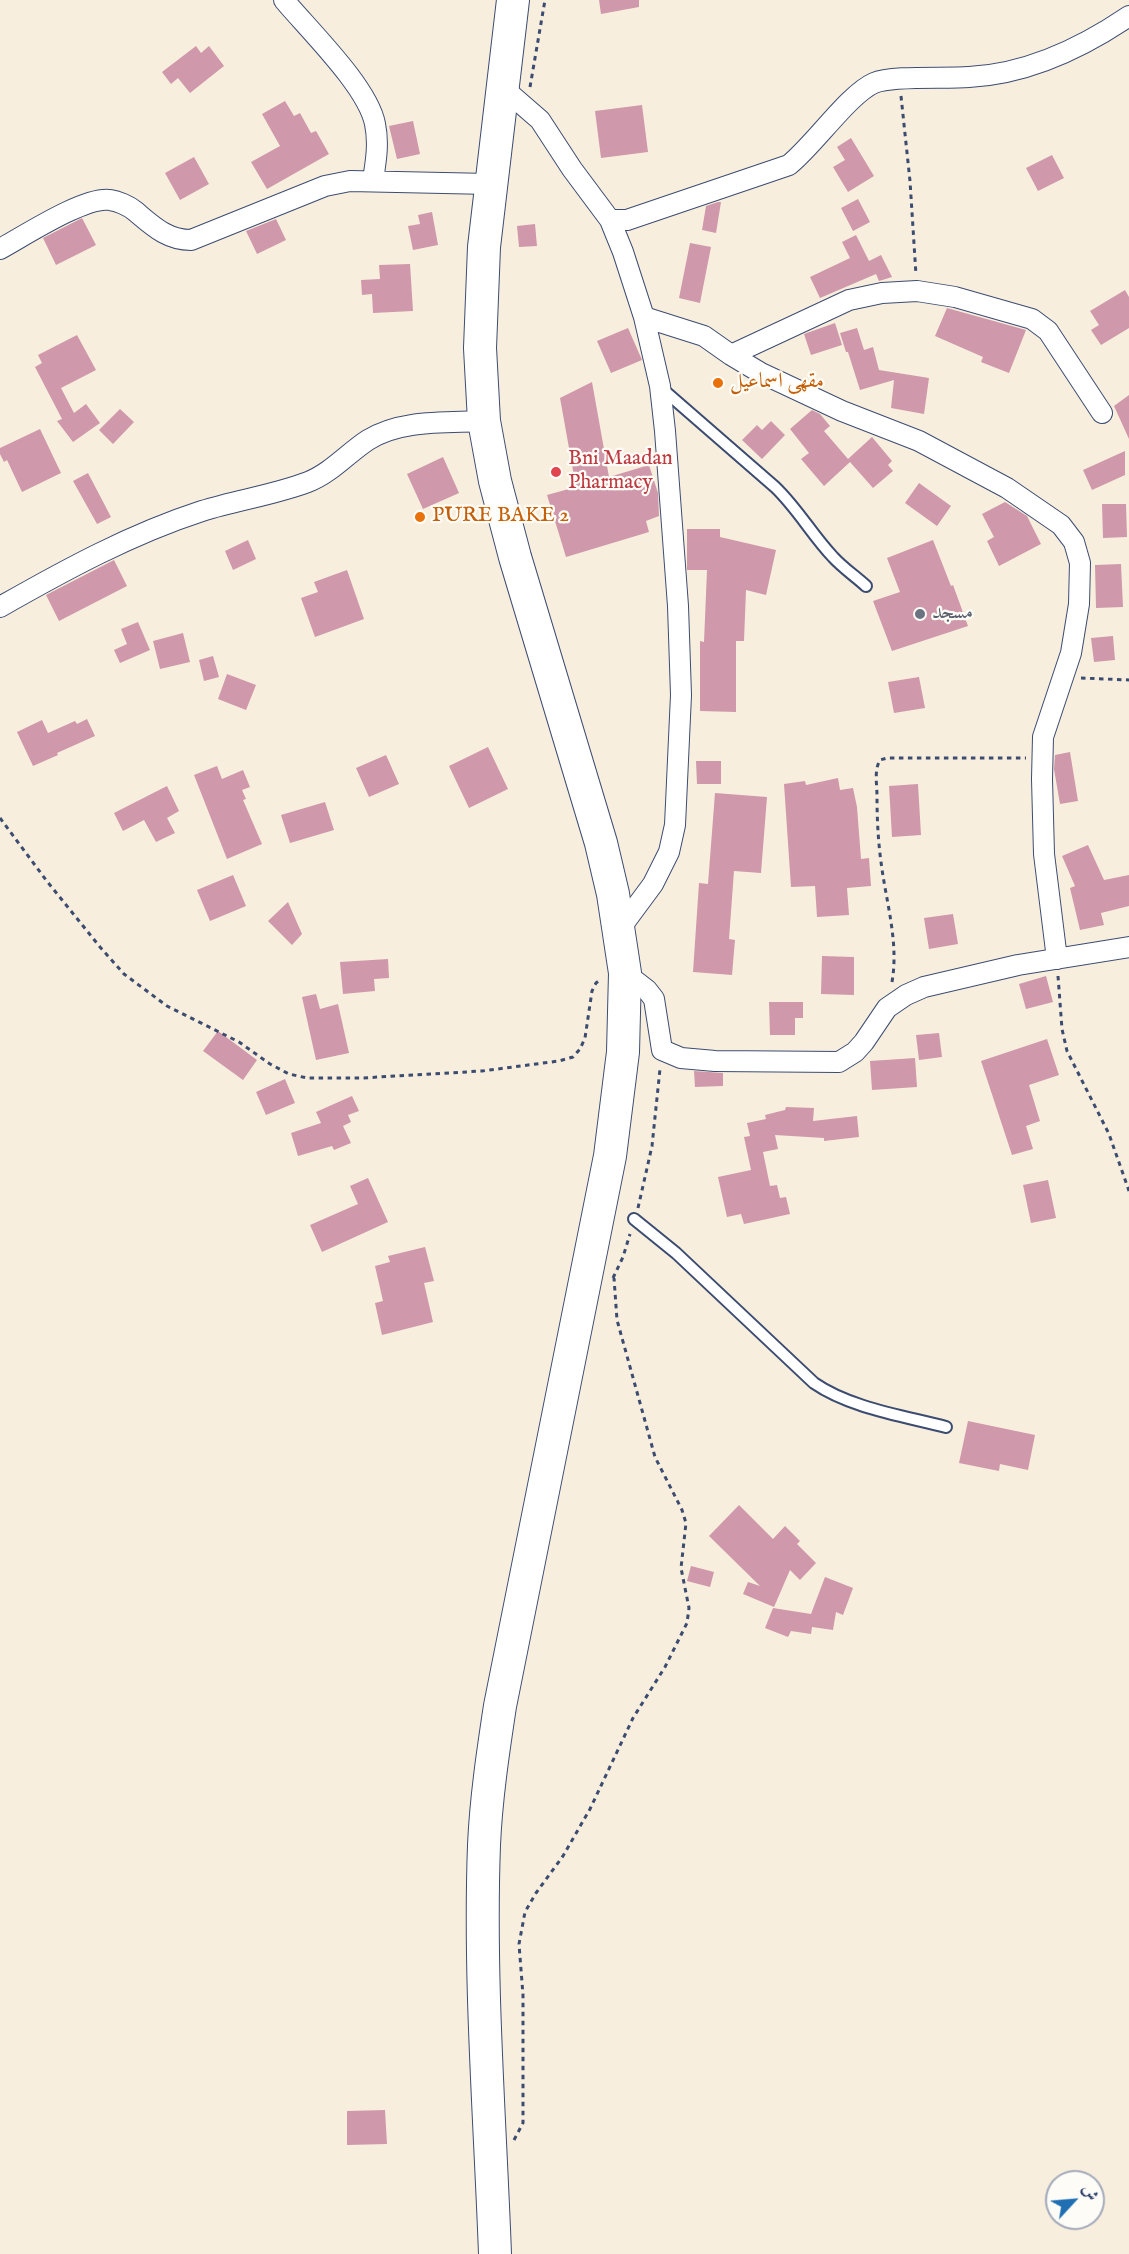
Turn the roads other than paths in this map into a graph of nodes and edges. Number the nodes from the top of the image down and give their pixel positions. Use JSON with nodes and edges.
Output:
{"nodes":[{"id":1,"x":513,"y":0,"type":"edge"},
{"id":2,"x":296,"y":4,"type":"edge"},
{"id":3,"x":1129,"y":16,"type":"edge"},
{"id":4,"x":502,"y":87,"type":"junction"},
{"id":5,"x":373,"y":180,"type":"junction"},
{"id":6,"x":490,"y":184,"type":"junction"},
{"id":7,"x":610,"y":220,"type":"junction"},
{"id":8,"x":0,"y":249,"type":"edge"},
{"id":9,"x":644,"y":317,"type":"junction"},
{"id":10,"x":731,"y":355,"type":"junction"},
{"id":11,"x":660,"y":386,"type":"junction"},
{"id":12,"x":1102,"y":413,"type":"dead end"},
{"id":13,"x":484,"y":421,"type":"junction"},
{"id":14,"x":866,"y":586,"type":"dead end"},
{"id":15,"x":0,"y":607,"type":"edge"},
{"id":16,"x":619,"y":930,"type":"junction"},
{"id":17,"x":1129,"y":947,"type":"edge"},
{"id":18,"x":1057,"y":959,"type":"junction"},
{"id":19,"x":625,"y":973,"type":"junction"},
{"id":20,"x":634,"y":1219,"type":"road end"},
{"id":21,"x":946,"y":1427,"type":"dead end"},
{"id":22,"x":495,"y":2254,"type":"edge"}],
"edges":[{"from":1,"to":4,"type":"main road"},
{"from":2,"to":5,"type":"street"},
{"from":3,"to":7,"type":"street"},
{"from":4,"to":6,"type":"main road"},
{"from":4,"to":7,"type":"street"},
{"from":5,"to":6,"type":"street"},
{"from":5,"to":8,"type":"street"},
{"from":6,"to":13,"type":"main road"},
{"from":7,"to":9,"type":"street"},
{"from":9,"to":10,"type":"street"},
{"from":9,"to":11,"type":"street"},
{"from":10,"to":12,"type":"street"},
{"from":10,"to":18,"type":"street"},
{"from":11,"to":14,"type":"lane"},
{"from":11,"to":16,"type":"street"},
{"from":13,"to":15,"type":"street"},
{"from":13,"to":16,"type":"main road"},
{"from":16,"to":19,"type":"main road"},
{"from":17,"to":18,"type":"street"},
{"from":18,"to":19,"type":"street"},
{"from":19,"to":22,"type":"main road"},
{"from":20,"to":21,"type":"lane"}]}
